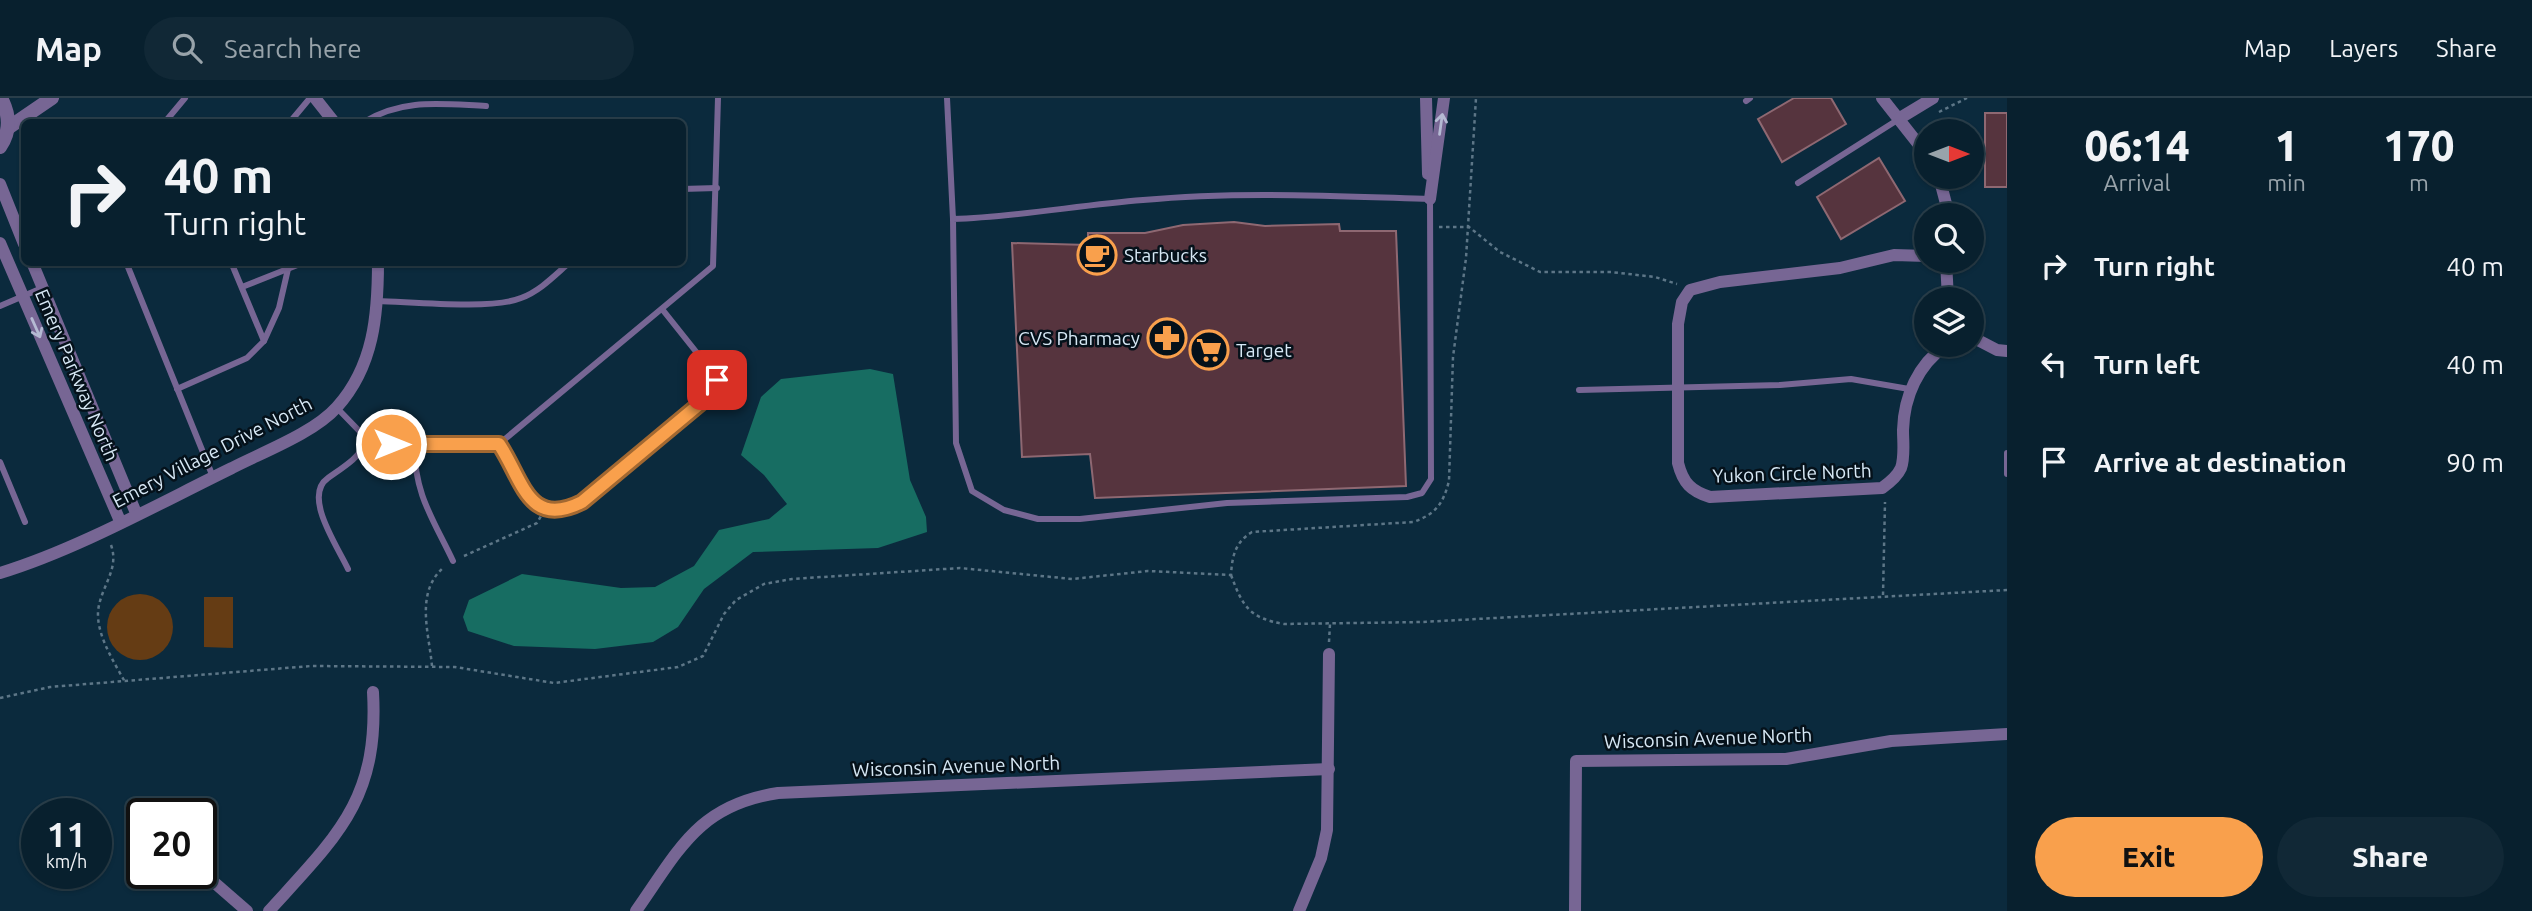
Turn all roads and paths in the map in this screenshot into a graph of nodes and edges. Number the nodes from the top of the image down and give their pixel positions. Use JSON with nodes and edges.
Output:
{"nodes":[{"id":1,"x":1,"y":98,"type":"edge"},
{"id":2,"x":52,"y":98,"type":"edge"},
{"id":3,"x":185,"y":98,"type":"edge"},
{"id":4,"x":312,"y":98,"type":"edge"},
{"id":5,"x":718,"y":98,"type":"edge"},
{"id":6,"x":947,"y":98,"type":"edge"},
{"id":7,"x":1426,"y":98,"type":"edge"},
{"id":8,"x":1444,"y":98,"type":"edge"},
{"id":9,"x":1476,"y":98,"type":"edge"},
{"id":10,"x":1882,"y":98,"type":"edge"},
{"id":11,"x":1933,"y":98,"type":"edge"},
{"id":12,"x":486,"y":106,"type":"dead end"},
{"id":13,"x":1900,"y":118,"type":"junction"},
{"id":14,"x":21,"y":119,"type":"edge"},
{"id":15,"x":21,"y":119,"type":"edge"},
{"id":16,"x":168,"y":119,"type":"edge"},
{"id":17,"x":293,"y":119,"type":"edge"},
{"id":18,"x":331,"y":119,"type":"edge"},
{"id":19,"x":369,"y":119,"type":"edge"},
{"id":20,"x":8,"y":128,"type":"junction"},
{"id":21,"x":1914,"y":137,"type":"edge"},
{"id":22,"x":0,"y":147,"type":"edge"},
{"id":23,"x":1798,"y":183,"type":"dead end"},
{"id":24,"x":0,"y":184,"type":"edge"},
{"id":25,"x":717,"y":188,"type":"junction"},
{"id":26,"x":686,"y":189,"type":"edge"},
{"id":27,"x":1430,"y":199,"type":"junction"},
{"id":28,"x":953,"y":219,"type":"junction"},
{"id":29,"x":1430,"y":227,"type":"junction"},
{"id":30,"x":1469,"y":228,"type":"junction"},
{"id":31,"x":21,"y":236,"type":"edge"},
{"id":32,"x":0,"y":243,"type":"edge"},
{"id":33,"x":1914,"y":256,"type":"edge"},
{"id":34,"x":34,"y":266,"type":"edge"},
{"id":35,"x":128,"y":266,"type":"edge"},
{"id":36,"x":234,"y":266,"type":"edge"},
{"id":37,"x":295,"y":266,"type":"edge"},
{"id":38,"x":378,"y":266,"type":"edge"},
{"id":39,"x":565,"y":266,"type":"edge"},
{"id":40,"x":288,"y":269,"type":"junction"},
{"id":41,"x":242,"y":287,"type":"junction"},
{"id":42,"x":42,"y":288,"type":"junction"},
{"id":43,"x":1690,"y":289,"type":"junction"},
{"id":44,"x":22,"y":297,"type":"junction"},
{"id":45,"x":378,"y":301,"type":"junction"},
{"id":46,"x":0,"y":306,"type":"edge"},
{"id":47,"x":662,"y":309,"type":"junction"},
{"id":48,"x":264,"y":341,"type":"junction"},
{"id":49,"x":1984,"y":343,"type":"edge"},
{"id":50,"x":2007,"y":351,"type":"edge"},
{"id":51,"x":1932,"y":357,"type":"edge"},
{"id":52,"x":177,"y":389,"type":"junction"},
{"id":53,"x":1679,"y":389,"type":"junction"},
{"id":54,"x":1909,"y":389,"type":"junction"},
{"id":55,"x":1579,"y":390,"type":"dead end"},
{"id":56,"x":337,"y":408,"type":"junction"},
{"id":57,"x":369,"y":441,"type":"junction"},
{"id":58,"x":414,"y":444,"type":"junction"},
{"id":59,"x":499,"y":444,"type":"junction"},
{"id":60,"x":2007,"y":453,"type":"edge"},
{"id":61,"x":0,"y":462,"type":"edge"},
{"id":62,"x":2007,"y":474,"type":"edge"},
{"id":63,"x":214,"y":477,"type":"junction"},
{"id":64,"x":1882,"y":488,"type":"junction"},
{"id":65,"x":544,"y":510,"type":"junction"},
{"id":66,"x":136,"y":513,"type":"junction"},
{"id":67,"x":120,"y":521,"type":"junction"},
{"id":68,"x":25,"y":522,"type":"dead end"},
{"id":69,"x":105,"y":528,"type":"junction"},
{"id":70,"x":453,"y":561,"type":"junction"},
{"id":71,"x":348,"y":569,"type":"dead end"},
{"id":72,"x":0,"y":573,"type":"edge"},
{"id":73,"x":1231,"y":575,"type":"junction"},
{"id":74,"x":2007,"y":590,"type":"edge"},
{"id":75,"x":1883,"y":595,"type":"junction"},
{"id":76,"x":1329,"y":653,"type":"dead end"},
{"id":77,"x":432,"y":666,"type":"junction"},
{"id":78,"x":125,"y":682,"type":"junction"},
{"id":79,"x":373,"y":692,"type":"dead end"},
{"id":80,"x":0,"y":698,"type":"edge"},
{"id":81,"x":2007,"y":734,"type":"edge"},
{"id":82,"x":1329,"y":769,"type":"junction"},
{"id":83,"x":217,"y":885,"type":"edge"},
{"id":84,"x":247,"y":911,"type":"edge"},
{"id":85,"x":269,"y":911,"type":"edge"},
{"id":86,"x":636,"y":911,"type":"edge"},
{"id":87,"x":1299,"y":911,"type":"edge"},
{"id":88,"x":1575,"y":911,"type":"edge"}],
"edges":[{"from":1,"to":20,"type":"street"},
{"from":2,"to":15,"type":"street"},
{"from":3,"to":16,"type":"lane"},
{"from":4,"to":17,"type":"lane"},
{"from":4,"to":18,"type":"street"},
{"from":5,"to":25,"type":"lane"},
{"from":6,"to":28,"type":"lane"},
{"from":7,"to":27,"type":"street"},
{"from":27,"to":8,"type":"street","one_way":true},
{"from":9,"to":30,"type":"path"},
{"from":10,"to":13,"type":"street"},
{"from":11,"to":13,"type":"street"},
{"from":12,"to":19,"type":"lane"},
{"from":13,"to":21,"type":"street"},
{"from":13,"to":23,"type":"lane"},
{"from":14,"to":20,"type":"street"},
{"from":20,"to":22,"type":"street"},
{"from":24,"to":31,"type":"street"},
{"from":25,"to":26,"type":"lane"},
{"from":25,"to":47,"type":"lane"},
{"from":27,"to":28,"type":"lane"},
{"from":27,"to":29,"type":"lane"},
{"from":28,"to":29,"type":"lane"},
{"from":29,"to":30,"type":"path"},
{"from":30,"to":43,"type":"path"},
{"from":30,"to":73,"type":"path"},
{"from":32,"to":44,"type":"street","name":"Emery Parkway North"},
{"from":33,"to":43,"type":"street"},
{"from":34,"to":42,"type":"street","name":"Emery Parkway North"},
{"from":35,"to":52,"type":"lane"},
{"from":36,"to":41,"type":"lane"},
{"from":37,"to":40,"type":"lane"},
{"from":38,"to":45,"type":"street","name":"Emery Village Drive North"},
{"from":39,"to":45,"type":"lane"},
{"from":40,"to":41,"type":"lane"},
{"from":40,"to":48,"type":"lane"},
{"from":41,"to":48,"type":"lane"},
{"from":42,"to":44,"type":"lane"},
{"from":42,"to":66,"type":"street","name":"Emery Parkway North"},
{"from":43,"to":53,"type":"street","name":"Yukon Circle North"},
{"from":44,"to":46,"type":"lane"},
{"from":44,"to":67,"type":"street","name":"Emery Parkway North","one_way":true},
{"from":45,"to":56,"type":"street","name":"Emery Village Drive North"},
{"from":47,"to":59,"type":"lane"},
{"from":47,"to":65,"type":"lane"},
{"from":48,"to":52,"type":"lane"},
{"from":49,"to":50,"type":"street"},
{"from":51,"to":54,"type":"street","name":"Yukon Circle North"},
{"from":52,"to":63,"type":"lane"},
{"from":53,"to":54,"type":"lane"},
{"from":53,"to":55,"type":"lane"},
{"from":53,"to":64,"type":"street","name":"Yukon Circle North"},
{"from":54,"to":64,"type":"street","name":"Yukon Circle North"},
{"from":56,"to":57,"type":"lane"},
{"from":56,"to":63,"type":"street","name":"Emery Village Drive North"},
{"from":57,"to":58,"type":"lane"},
{"from":57,"to":71,"type":"lane"},
{"from":58,"to":59,"type":"lane"},
{"from":58,"to":70,"type":"lane"},
{"from":59,"to":65,"type":"lane"},
{"from":60,"to":62,"type":"lane"},
{"from":61,"to":68,"type":"lane"},
{"from":63,"to":66,"type":"street","name":"Emery Village Drive North"},
{"from":64,"to":75,"type":"path"},
{"from":65,"to":70,"type":"path"},
{"from":66,"to":67,"type":"street","name":"Emery Village Drive North"},
{"from":67,"to":69,"type":"street","name":"Emery Village Drive North"},
{"from":69,"to":72,"type":"street","name":"Emery Village Drive North"},
{"from":69,"to":78,"type":"path"},
{"from":70,"to":77,"type":"path"},
{"from":73,"to":75,"type":"path"},
{"from":73,"to":77,"type":"path"},
{"from":74,"to":75,"type":"path"},
{"from":76,"to":82,"type":"street"},
{"from":77,"to":78,"type":"path"},
{"from":78,"to":80,"type":"path"},
{"from":79,"to":85,"type":"street"},
{"from":81,"to":88,"type":"street","name":"Wisconsin Avenue North"},
{"from":82,"to":86,"type":"street","name":"Wisconsin Avenue North"},
{"from":82,"to":87,"type":"street"},
{"from":83,"to":84,"type":"street"}]}
